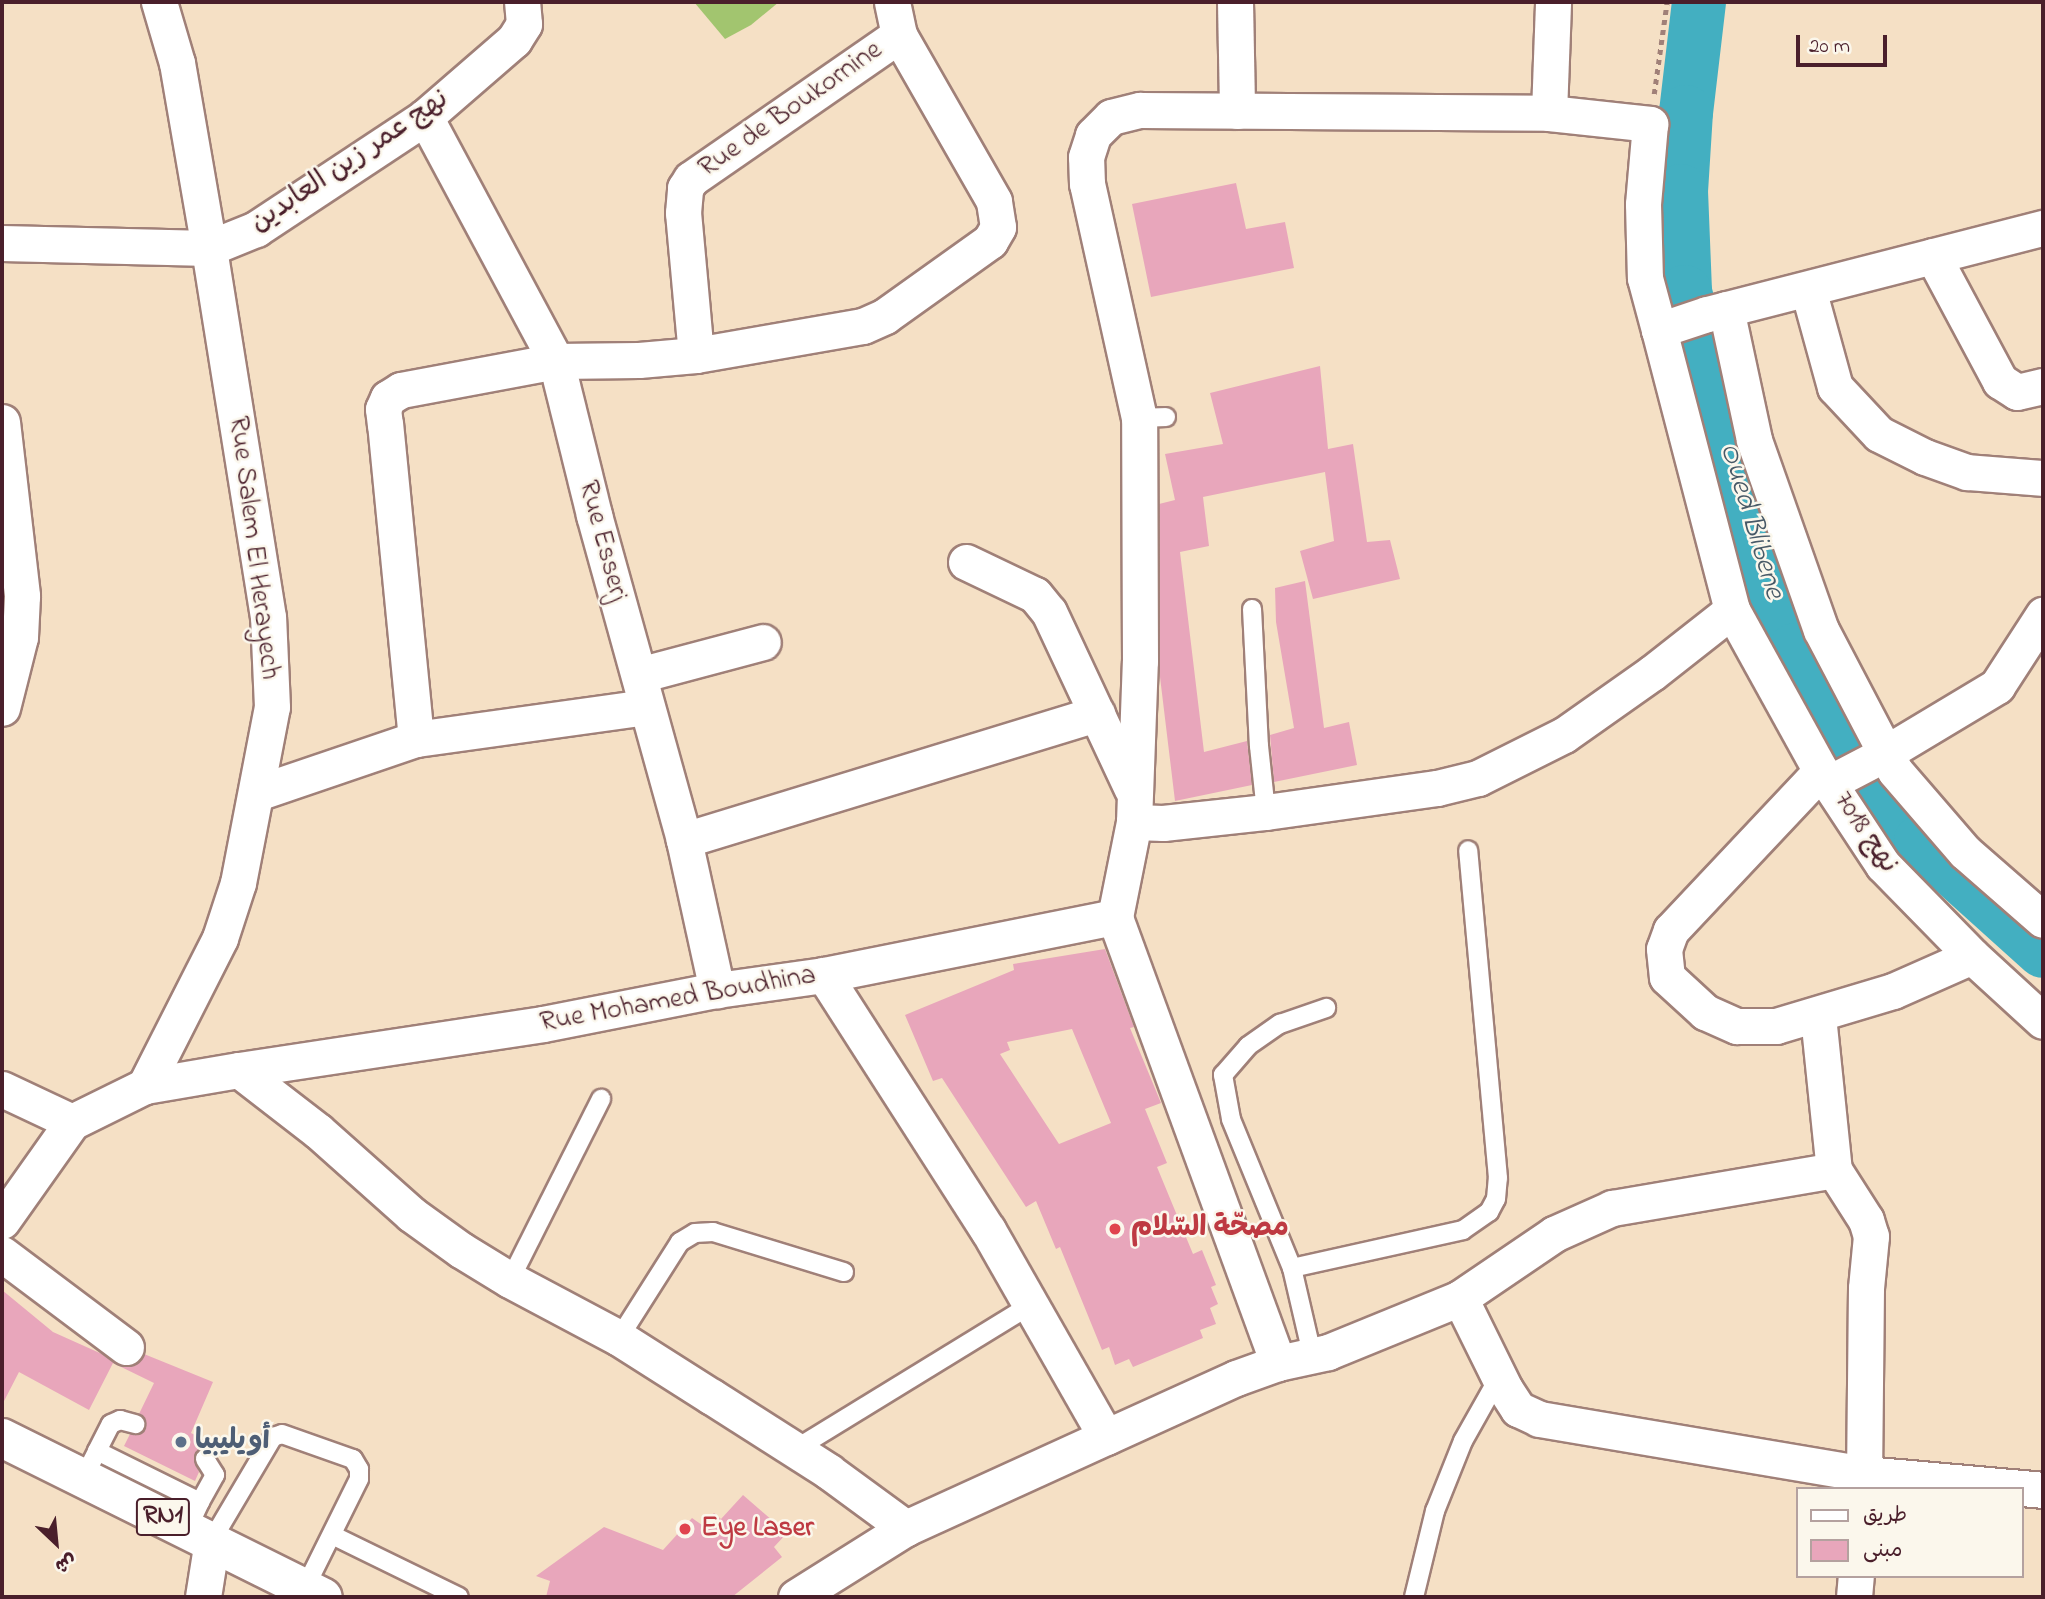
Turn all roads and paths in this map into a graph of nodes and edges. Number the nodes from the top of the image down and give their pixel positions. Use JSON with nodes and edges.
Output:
{"nodes":[{"id":1,"x":159,"y":2,"type":"edge"},
{"id":2,"x":522,"y":2,"type":"edge"},
{"id":3,"x":1235,"y":2,"type":"edge"},
{"id":4,"x":1553,"y":2,"type":"edge"},
{"id":5,"x":1667,"y":2,"type":"edge"},
{"id":6,"x":896,"y":18,"type":"edge"},
{"id":7,"x":1237,"y":111,"type":"junction"},
{"id":8,"x":1549,"y":113,"type":"junction"},
{"id":9,"x":425,"y":117,"type":"junction"},
{"id":10,"x":1650,"y":124,"type":"junction"},
{"id":11,"x":2043,"y":228,"type":"edge"},
{"id":12,"x":2,"y":243,"type":"edge"},
{"id":13,"x":209,"y":248,"type":"junction"},
{"id":14,"x":1933,"y":256,"type":"junction"},
{"id":15,"x":1808,"y":289,"type":"junction"},
{"id":16,"x":1717,"y":312,"type":"junction"},
{"id":17,"x":1663,"y":328,"type":"junction"},
{"id":18,"x":696,"y":355,"type":"junction"},
{"id":19,"x":556,"y":361,"type":"junction"},
{"id":20,"x":2043,"y":386,"type":"edge"},
{"id":21,"x":2,"y":422,"type":"edge"},
{"id":22,"x":2043,"y":478,"type":"edge"},
{"id":23,"x":966,"y":562,"type":"dead end"},
{"id":24,"x":1252,"y":609,"type":"dead end"},
{"id":25,"x":1732,"y":610,"type":"junction"},
{"id":26,"x":2043,"y":615,"type":"edge"},
{"id":27,"x":763,"y":642,"type":"dead end"},
{"id":28,"x":5,"y":685,"type":"edge"},
{"id":29,"x":643,"y":691,"type":"junction"},
{"id":30,"x":1097,"y":714,"type":"junction"},
{"id":31,"x":416,"y":739,"type":"junction"},
{"id":32,"x":1883,"y":754,"type":"junction"},
{"id":33,"x":1830,"y":777,"type":"junction"},
{"id":34,"x":257,"y":793,"type":"junction"},
{"id":35,"x":1134,"y":808,"type":"junction"},
{"id":36,"x":1266,"y":812,"type":"junction"},
{"id":37,"x":684,"y":840,"type":"junction"},
{"id":38,"x":1468,"y":850,"type":"dead end"},
{"id":39,"x":1115,"y":917,"type":"junction"},
{"id":40,"x":2043,"y":920,"type":"edge"},
{"id":41,"x":1972,"y":956,"type":"junction"},
{"id":42,"x":824,"y":975,"type":"junction"},
{"id":43,"x":717,"y":990,"type":"junction"},
{"id":44,"x":1326,"y":1008,"type":"dead end"},
{"id":45,"x":1818,"y":1016,"type":"junction"},
{"id":46,"x":2043,"y":1021,"type":"edge"},
{"id":47,"x":239,"y":1070,"type":"junction"},
{"id":48,"x":145,"y":1086,"type":"junction"},
{"id":49,"x":2,"y":1090,"type":"edge"},
{"id":50,"x":601,"y":1099,"type":"dead end"},
{"id":51,"x":72,"y":1122,"type":"junction"},
{"id":52,"x":1834,"y":1170,"type":"junction"},
{"id":53,"x":2,"y":1221,"type":"edge"},
{"id":54,"x":2,"y":1254,"type":"edge"},
{"id":55,"x":1293,"y":1268,"type":"junction"},
{"id":56,"x":844,"y":1272,"type":"dead end"},
{"id":57,"x":510,"y":1280,"type":"junction"},
{"id":58,"x":1460,"y":1298,"type":"junction"},
{"id":59,"x":1031,"y":1305,"type":"junction"},
{"id":60,"x":619,"y":1338,"type":"junction"},
{"id":61,"x":126,"y":1347,"type":"dead end"},
{"id":62,"x":1312,"y":1354,"type":"junction"},
{"id":63,"x":1278,"y":1363,"type":"junction"},
{"id":64,"x":1499,"y":1377,"type":"junction"},
{"id":65,"x":135,"y":1424,"type":"dead end"},
{"id":66,"x":1106,"y":1437,"type":"junction"},
{"id":67,"x":2,"y":1438,"type":"edge"},
{"id":68,"x":794,"y":1450,"type":"junction"},
{"id":69,"x":205,"y":1459,"type":"dead end"},
{"id":70,"x":90,"y":1465,"type":"junction"},
{"id":71,"x":1865,"y":1481,"type":"edge"},
{"id":72,"x":1984,"y":1487,"type":"edge"},
{"id":73,"x":2024,"y":1489,"type":"edge"},
{"id":74,"x":2043,"y":1490,"type":"edge"},
{"id":75,"x":200,"y":1523,"type":"junction"},
{"id":76,"x":906,"y":1528,"type":"junction"},
{"id":77,"x":332,"y":1535,"type":"junction"},
{"id":78,"x":1856,"y":1578,"type":"edge"},
{"id":79,"x":314,"y":1592,"type":"edge"},
{"id":80,"x":805,"y":1593,"type":"edge"},
{"id":81,"x":203,"y":1597,"type":"edge"},
{"id":82,"x":458,"y":1597,"type":"edge"},
{"id":83,"x":1415,"y":1597,"type":"edge"},
{"id":84,"x":1854,"y":1597,"type":"edge"}],
"edges":[{"from":1,"to":13,"type":"street","name":"Rue Salem El Herayech"},
{"from":2,"to":9,"type":"street","name":"نهج عمر زين العابدين"},
{"from":3,"to":7,"type":"street"},
{"from":4,"to":8,"type":"street"},
{"from":5,"to":10,"type":"path"},
{"from":6,"to":18,"type":"street","name":"Rue de Boukornine"},
{"from":6,"to":18,"type":"street"},
{"from":7,"to":8,"type":"street"},
{"from":7,"to":35,"type":"street"},
{"from":8,"to":10,"type":"street"},
{"from":9,"to":13,"type":"street","name":"نهج عمر زين العابدين"},
{"from":9,"to":19,"type":"street","name":"Rue Esserj"},
{"from":10,"to":17,"type":"street","name":"نهج 7018"},
{"from":11,"to":14,"type":"street"},
{"from":12,"to":13,"type":"street","name":"نهج عمر زين العابدين"},
{"from":13,"to":34,"type":"street","name":"Rue Salem El Herayech"},
{"from":14,"to":15,"type":"street"},
{"from":14,"to":20,"type":"street"},
{"from":15,"to":16,"type":"street"},
{"from":15,"to":22,"type":"street"},
{"from":16,"to":17,"type":"street"},
{"from":16,"to":32,"type":"street"},
{"from":17,"to":25,"type":"street","name":"نهج 7018"},
{"from":18,"to":19,"type":"street"},
{"from":19,"to":29,"type":"street","name":"Rue Esserj"},
{"from":19,"to":31,"type":"street"},
{"from":21,"to":28,"type":"street"},
{"from":23,"to":30,"type":"street"},
{"from":24,"to":36,"type":"lane"},
{"from":25,"to":33,"type":"street","name":"نهج 7018"},
{"from":25,"to":36,"type":"street"},
{"from":26,"to":32,"type":"street"},
{"from":27,"to":29,"type":"street"},
{"from":29,"to":31,"type":"street"},
{"from":29,"to":37,"type":"street","name":"Rue Esserj"},
{"from":30,"to":35,"type":"street"},
{"from":30,"to":37,"type":"street"},
{"from":31,"to":34,"type":"street"},
{"from":32,"to":33,"type":"street"},
{"from":32,"to":40,"type":"street"},
{"from":33,"to":41,"type":"street","name":"نهج 7018"},
{"from":33,"to":45,"type":"street"},
{"from":34,"to":48,"type":"street","name":"Rue Salem El Herayech"},
{"from":35,"to":36,"type":"street"},
{"from":35,"to":39,"type":"street"},
{"from":37,"to":43,"type":"street","name":"Rue Esserj"},
{"from":38,"to":55,"type":"lane"},
{"from":39,"to":42,"type":"street","name":"Rue Mohamed Boudhina"},
{"from":39,"to":63,"type":"street"},
{"from":41,"to":45,"type":"street"},
{"from":41,"to":46,"type":"street","name":"نهج 7018"},
{"from":42,"to":43,"type":"street","name":"Rue Mohamed Boudhina"},
{"from":42,"to":59,"type":"street"},
{"from":43,"to":47,"type":"street","name":"Rue Mohamed Boudhina"},
{"from":44,"to":55,"type":"lane"},
{"from":45,"to":52,"type":"street"},
{"from":47,"to":48,"type":"street","name":"Rue Mohamed Boudhina"},
{"from":47,"to":57,"type":"street"},
{"from":48,"to":51,"type":"street"},
{"from":49,"to":51,"type":"street"},
{"from":50,"to":57,"type":"lane"},
{"from":51,"to":53,"type":"street"},
{"from":52,"to":58,"type":"street"},
{"from":52,"to":71,"type":"street"},
{"from":54,"to":61,"type":"street"},
{"from":55,"to":62,"type":"lane"},
{"from":56,"to":60,"type":"lane"},
{"from":57,"to":60,"type":"street"},
{"from":58,"to":62,"type":"street"},
{"from":58,"to":64,"type":"street"},
{"from":59,"to":66,"type":"street"},
{"from":59,"to":68,"type":"lane"},
{"from":60,"to":68,"type":"street"},
{"from":62,"to":63,"type":"street"},
{"from":63,"to":66,"type":"street"},
{"from":64,"to":71,"type":"street"},
{"from":64,"to":83,"type":"lane"},
{"from":65,"to":70,"type":"lane"},
{"from":66,"to":76,"type":"street"},
{"from":67,"to":70,"type":"main road","number":"RN1"},
{"from":68,"to":76,"type":"street"},
{"from":69,"to":75,"type":"lane"},
{"from":70,"to":75,"type":"main road","number":"RN1"},
{"from":71,"to":72,"type":"street"},
{"from":73,"to":74,"type":"street"},
{"from":75,"to":77,"type":"lane"},
{"from":75,"to":79,"type":"main road","number":"RN1"},
{"from":75,"to":81,"type":"street"},
{"from":76,"to":80,"type":"street"},
{"from":77,"to":79,"type":"lane"},
{"from":77,"to":82,"type":"lane"},
{"from":78,"to":84,"type":"street"}]}
